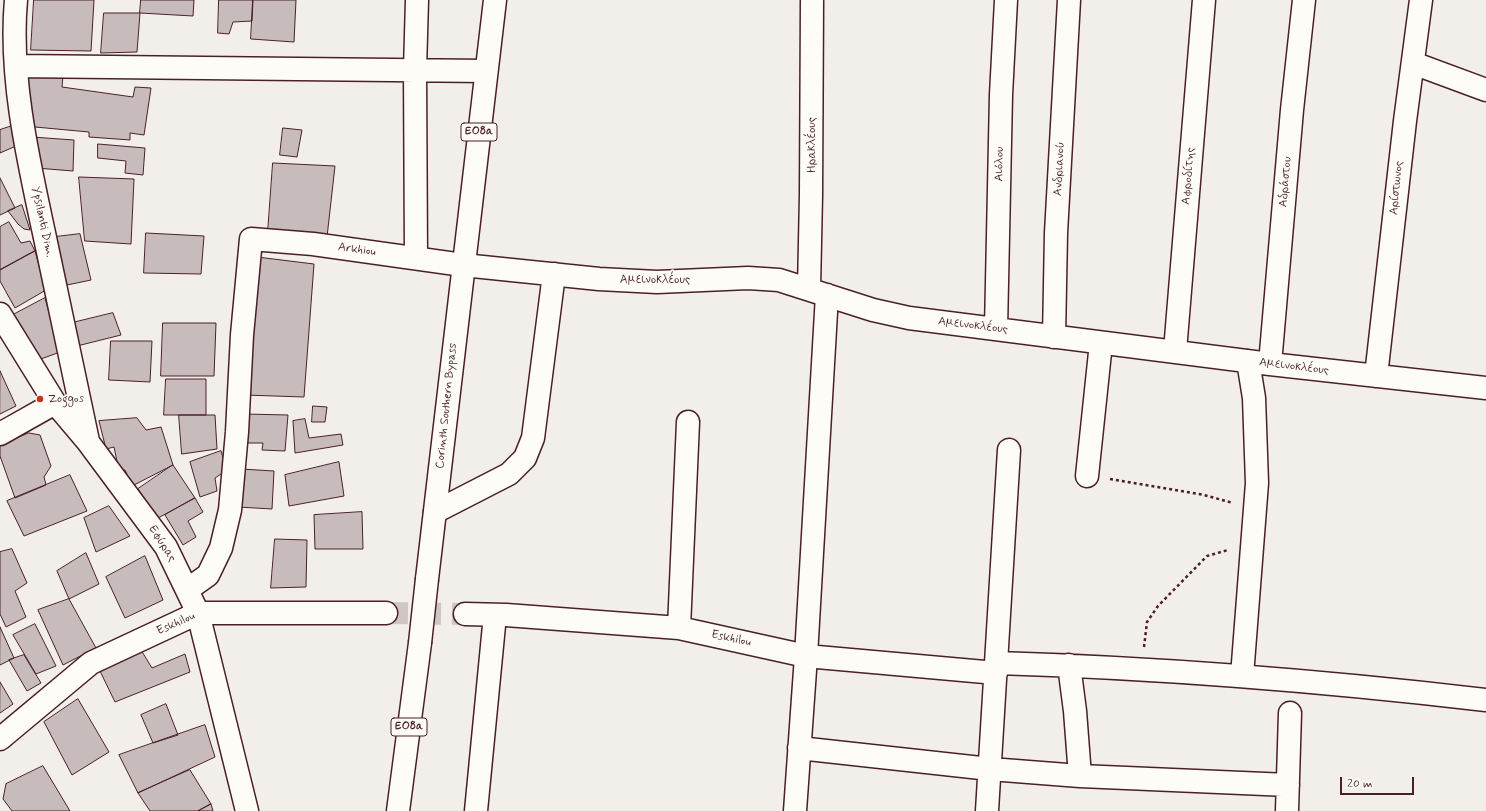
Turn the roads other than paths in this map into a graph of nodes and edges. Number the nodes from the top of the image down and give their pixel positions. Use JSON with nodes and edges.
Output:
{"nodes":[{"id":1,"x":417,"y":0,"type":"edge"},
{"id":2,"x":495,"y":0,"type":"edge"},
{"id":3,"x":812,"y":0,"type":"edge"},
{"id":4,"x":1006,"y":0,"type":"edge"},
{"id":5,"x":1069,"y":0,"type":"edge"},
{"id":6,"x":1204,"y":0,"type":"edge"},
{"id":7,"x":1304,"y":0,"type":"edge"},
{"id":8,"x":1421,"y":0,"type":"edge"},
{"id":9,"x":10,"y":12,"type":"edge"},
{"id":10,"x":1413,"y":63,"type":"junction"},
{"id":11,"x":16,"y":66,"type":"junction"},
{"id":12,"x":415,"y":70,"type":"junction"},
{"id":13,"x":486,"y":71,"type":"junction"},
{"id":14,"x":1486,"y":90,"type":"edge"},
{"id":15,"x":416,"y":258,"type":"junction"},
{"id":16,"x":463,"y":265,"type":"junction"},
{"id":17,"x":554,"y":274,"type":"junction"},
{"id":18,"x":818,"y":292,"type":"junction"},
{"id":19,"x":0,"y":314,"type":"edge"},
{"id":20,"x":996,"y":329,"type":"junction"},
{"id":21,"x":1054,"y":337,"type":"junction"},
{"id":22,"x":1101,"y":343,"type":"junction"},
{"id":23,"x":1175,"y":351,"type":"junction"},
{"id":24,"x":1248,"y":361,"type":"junction"},
{"id":25,"x":1270,"y":364,"type":"junction"},
{"id":26,"x":1376,"y":376,"type":"junction"},
{"id":27,"x":1486,"y":388,"type":"edge"},
{"id":28,"x":55,"y":403,"type":"junction"},
{"id":29,"x":688,"y":422,"type":"dead end"},
{"id":30,"x":0,"y":434,"type":"edge"},
{"id":31,"x":88,"y":442,"type":"junction"},
{"id":32,"x":1010,"y":450,"type":"dead end"},
{"id":33,"x":1086,"y":476,"type":"road end"},
{"id":34,"x":435,"y":512,"type":"junction"},
{"id":35,"x":187,"y":590,"type":"junction"},
{"id":36,"x":198,"y":613,"type":"junction"},
{"id":37,"x":386,"y":613,"type":"tunnel mouth"},
{"id":38,"x":465,"y":614,"type":"tunnel mouth"},
{"id":39,"x":495,"y":615,"type":"junction"},
{"id":40,"x":679,"y":628,"type":"junction"},
{"id":41,"x":806,"y":656,"type":"junction"},
{"id":42,"x":1069,"y":665,"type":"junction"},
{"id":43,"x":996,"y":668,"type":"junction"},
{"id":44,"x":1242,"y":676,"type":"junction"},
{"id":45,"x":1486,"y":700,"type":"edge"},
{"id":46,"x":1290,"y":712,"type":"dead end"},
{"id":47,"x":0,"y":739,"type":"edge"},
{"id":48,"x":799,"y":748,"type":"junction"},
{"id":49,"x":990,"y":769,"type":"junction"},
{"id":50,"x":1080,"y":776,"type":"junction"},
{"id":51,"x":1288,"y":785,"type":"junction"},
{"id":52,"x":247,"y":811,"type":"edge"},
{"id":53,"x":398,"y":811,"type":"edge"},
{"id":54,"x":476,"y":811,"type":"edge"},
{"id":55,"x":795,"y":811,"type":"edge"},
{"id":56,"x":987,"y":811,"type":"edge"},
{"id":57,"x":1287,"y":811,"type":"edge"}],
"edges":[{"from":1,"to":12,"type":"main road"},
{"from":2,"to":13,"type":"main road","name":"Corinth Southern Bypass","number":"ΕΟ8α"},
{"from":3,"to":18,"type":"main road","name":"Ηρακλέους"},
{"from":4,"to":20,"type":"main road","name":"Αιόλου"},
{"from":5,"to":21,"type":"main road","name":"Ανδριανού"},
{"from":6,"to":23,"type":"main road","name":"Αφροδίτης"},
{"from":7,"to":25,"type":"main road","name":"Αδράστου"},
{"from":8,"to":10,"type":"main road","name":"Αρίστωνος"},
{"from":9,"to":11,"type":"main road","name":"Ypsilanti Dim."},
{"from":10,"to":14,"type":"main road"},
{"from":10,"to":26,"type":"main road","name":"Αρίστωνος"},
{"from":11,"to":12,"type":"main road"},
{"from":11,"to":31,"type":"main road","name":"Ypsilanti Dim."},
{"from":12,"to":13,"type":"main road"},
{"from":12,"to":15,"type":"main road"},
{"from":13,"to":16,"type":"main road","name":"Corinth Southern Bypass","number":"ΕΟ8α"},
{"from":15,"to":16,"type":"main road","name":"Arkhiou"},
{"from":15,"to":35,"type":"main road","name":"Arkhiou"},
{"from":16,"to":17,"type":"main road","name":"Αμεινοκλέους"},
{"from":16,"to":34,"type":"main road","name":"Corinth Southern Bypass","number":"ΕΟ8α"},
{"from":17,"to":18,"type":"main road","name":"Αμεινοκλέους"},
{"from":17,"to":34,"type":"main road"},
{"from":18,"to":20,"type":"main road","name":"Αμεινοκλέους"},
{"from":18,"to":41,"type":"main road","name":"Ηρακλέους"},
{"from":19,"to":28,"type":"main road","name":"Εφύρας"},
{"from":20,"to":21,"type":"main road","name":"Αμεινοκλέους"},
{"from":21,"to":22,"type":"main road","name":"Αμεινοκλέους"},
{"from":22,"to":23,"type":"main road","name":"Αμεινοκλέους"},
{"from":22,"to":33,"type":"main road"},
{"from":23,"to":24,"type":"main road","name":"Αμεινοκλέους"},
{"from":24,"to":25,"type":"main road","name":"Αμεινοκλέους"},
{"from":24,"to":44,"type":"main road"},
{"from":25,"to":26,"type":"main road","name":"Αμεινοκλέους"},
{"from":26,"to":27,"type":"main road","name":"Αμεινοκλέους"},
{"from":28,"to":30,"type":"main road"},
{"from":28,"to":31,"type":"main road","name":"Εφύρας"},
{"from":29,"to":40,"type":"main road"},
{"from":31,"to":35,"type":"main road","name":"Εφύρας"},
{"from":32,"to":43,"type":"main road"},
{"from":34,"to":53,"type":"main road","name":"Corinth Southern Bypass","number":"ΕΟ8α","bridge":true},
{"from":35,"to":36,"type":"main road","name":"Εφύρας"},
{"from":36,"to":37,"type":"main road","name":"Eskhilou"},
{"from":36,"to":47,"type":"main road","name":"Eskhilou"},
{"from":36,"to":52,"type":"main road","name":"Εφύρας"},
{"from":38,"to":39,"type":"main road","name":"Eskhilou"},
{"from":39,"to":40,"type":"main road","name":"Eskhilou"},
{"from":39,"to":54,"type":"main road"},
{"from":40,"to":41,"type":"main road","name":"Eskhilou"},
{"from":41,"to":43,"type":"main road","name":"Eskhilou"},
{"from":41,"to":48,"type":"main road","name":"Ηρακλέους"},
{"from":42,"to":43,"type":"main road","name":"Eskhilou"},
{"from":42,"to":44,"type":"main road","name":"Eskhilou"},
{"from":42,"to":50,"type":"main road"},
{"from":43,"to":49,"type":"main road"},
{"from":44,"to":45,"type":"main road","name":"Eskhilou"},
{"from":46,"to":51,"type":"main road"},
{"from":48,"to":49,"type":"main road"},
{"from":48,"to":55,"type":"main road","name":"Ηρακλέους"},
{"from":49,"to":50,"type":"main road"},
{"from":49,"to":56,"type":"main road"},
{"from":50,"to":51,"type":"main road"},
{"from":51,"to":57,"type":"main road"}]}
